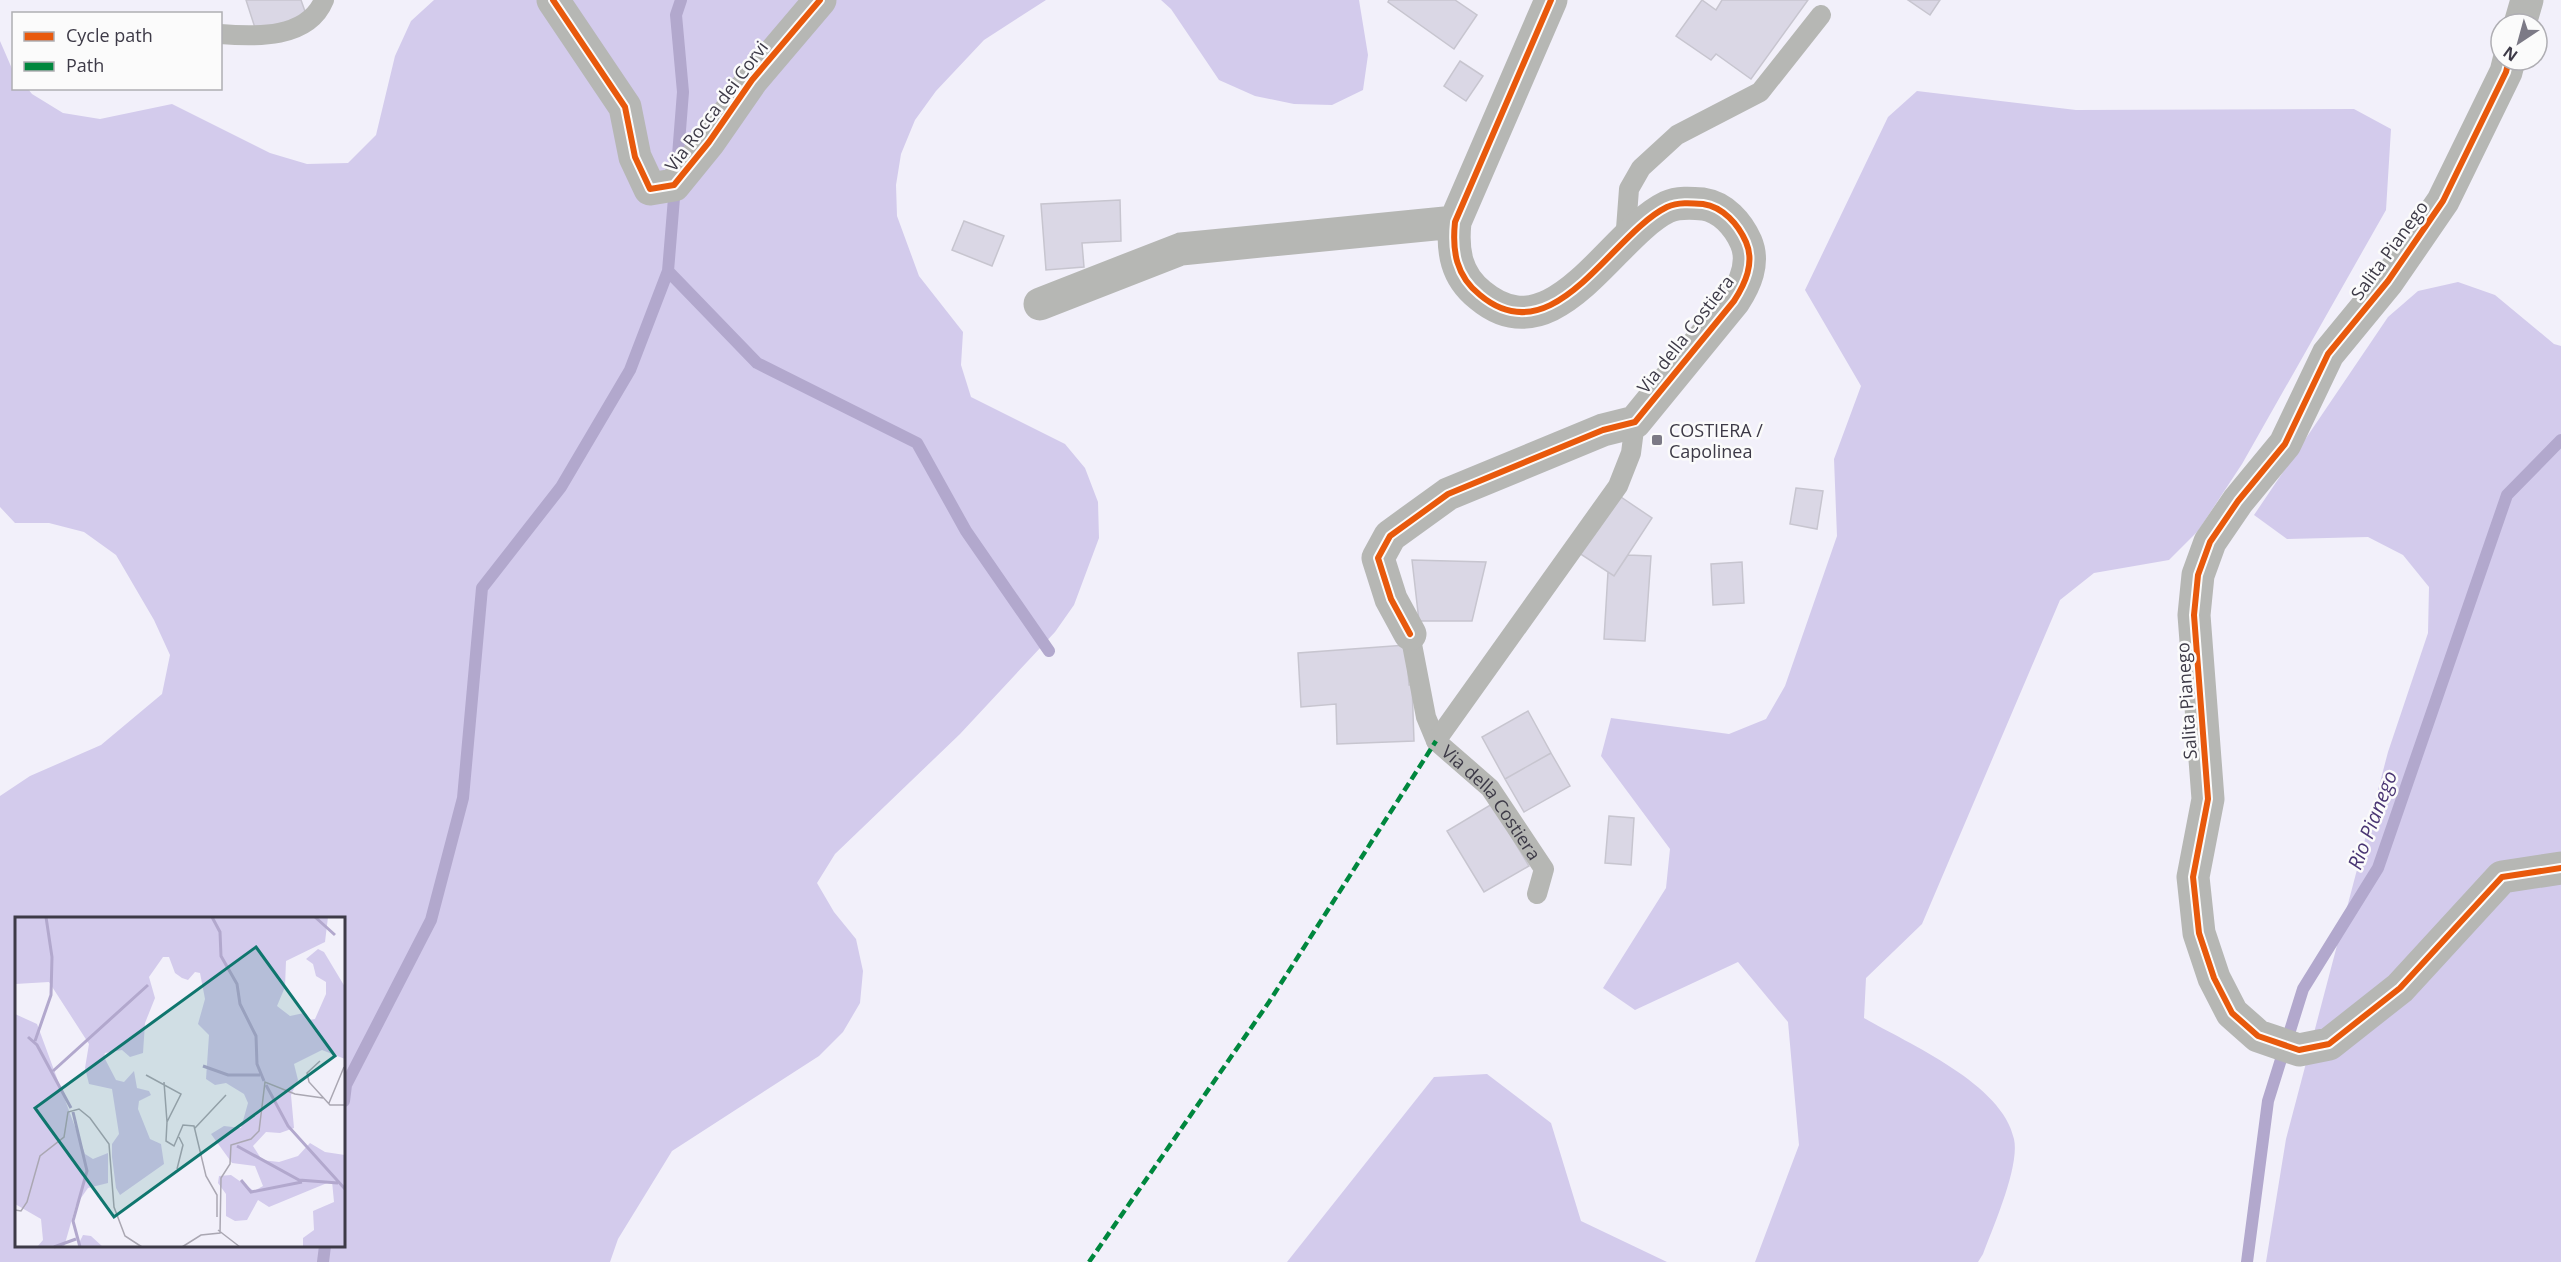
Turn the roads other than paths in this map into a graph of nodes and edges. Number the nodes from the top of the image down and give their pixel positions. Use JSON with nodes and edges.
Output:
{"nodes":[{"id":1,"x":324,"y":0,"type":"edge"},
{"id":2,"x":553,"y":0,"type":"edge"},
{"id":3,"x":819,"y":0,"type":"edge"},
{"id":4,"x":1551,"y":0,"type":"edge"},
{"id":5,"x":1821,"y":15,"type":"dead end"},
{"id":6,"x":222,"y":34,"type":"edge"},
{"id":7,"x":2506,"y":72,"type":"edge"},
{"id":8,"x":1455,"y":222,"type":"junction"},
{"id":9,"x":1625,"y":242,"type":"junction"},
{"id":10,"x":1040,"y":304,"type":"dead end"},
{"id":11,"x":1635,"y":422,"type":"junction"},
{"id":12,"x":1410,"y":634,"type":"joint"},
{"id":13,"x":1436,"y":741,"type":"junction"},
{"id":14,"x":2561,"y":868,"type":"edge"},
{"id":15,"x":1537,"y":894,"type":"dead end"}],
"edges":[{"from":1,"to":6,"type":"lane"},
{"from":2,"to":3,"type":"street","name":"Via Rocca dei Corvi"},
{"from":4,"to":8,"type":"street","name":"Via della Costiera"},
{"from":5,"to":9,"type":"lane"},
{"from":7,"to":14,"type":"street","name":"Salita Pianego"},
{"from":8,"to":9,"type":"street","name":"Via della Costiera"},
{"from":8,"to":10,"type":"street"},
{"from":9,"to":11,"type":"street","name":"Via della Costiera"},
{"from":11,"to":12,"type":"street","name":"Via della Costiera"},
{"from":11,"to":13,"type":"lane"},
{"from":12,"to":13,"type":"lane","name":"Via della Costiera"},
{"from":13,"to":15,"type":"lane","name":"Via della Costiera"}]}
